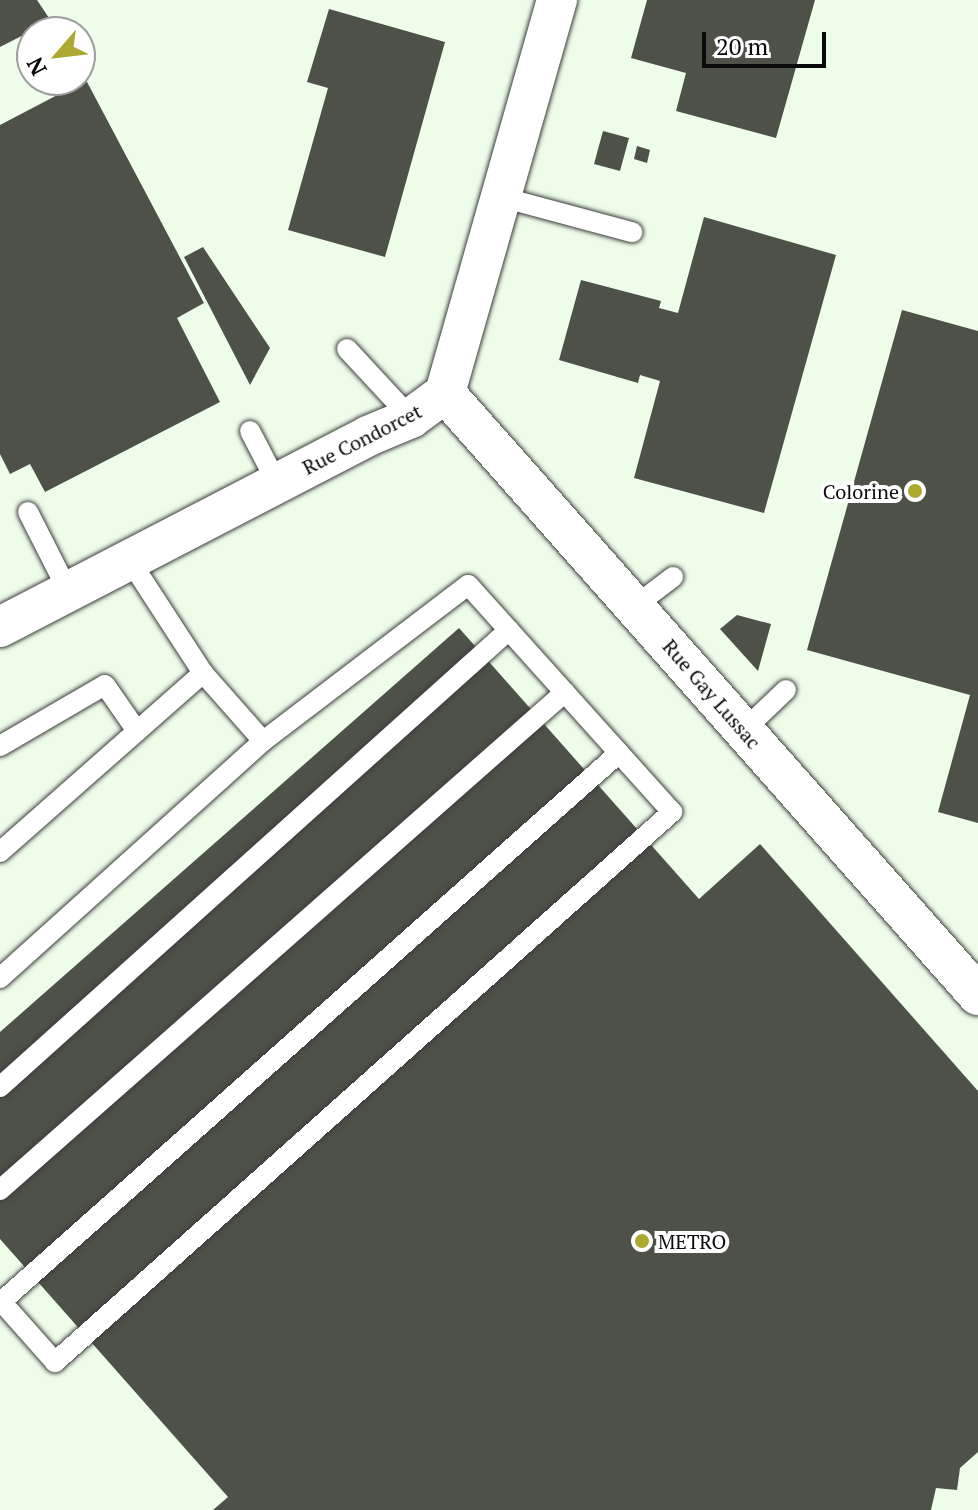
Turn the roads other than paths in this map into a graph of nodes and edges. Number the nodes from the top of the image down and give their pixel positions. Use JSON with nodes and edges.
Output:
{"nodes":[{"id":1,"x":557,"y":0,"type":"edge"},
{"id":2,"x":501,"y":197,"type":"junction"},
{"id":3,"x":632,"y":232,"type":"dead end"},
{"id":4,"x":347,"y":349,"type":"dead end"},
{"id":5,"x":445,"y":393,"type":"junction"},
{"id":6,"x":411,"y":418,"type":"junction"},
{"id":7,"x":250,"y":431,"type":"dead end"},
{"id":8,"x":277,"y":483,"type":"junction"},
{"id":9,"x":28,"y":512,"type":"dead end"},
{"id":10,"x":129,"y":559,"type":"junction"},
{"id":11,"x":673,"y":577,"type":"dead end"},
{"id":12,"x":68,"y":591,"type":"junction"},
{"id":13,"x":635,"y":606,"type":"junction"},
{"id":14,"x":0,"y":627,"type":"edge"},
{"id":15,"x":509,"y":630,"type":"junction"},
{"id":16,"x":203,"y":673,"type":"junction"},
{"id":17,"x":786,"y":690,"type":"dead end"},
{"id":18,"x":565,"y":692,"type":"junction"},
{"id":19,"x":744,"y":730,"type":"junction"},
{"id":20,"x":137,"y":731,"type":"junction"},
{"id":21,"x":263,"y":741,"type":"junction"},
{"id":22,"x":0,"y":746,"type":"edge"},
{"id":23,"x":619,"y":753,"type":"junction"},
{"id":24,"x":0,"y":852,"type":"edge"},
{"id":25,"x":0,"y":978,"type":"edge"},
{"id":26,"x":978,"y":995,"type":"edge"},
{"id":27,"x":0,"y":1087,"type":"edge"},
{"id":28,"x":0,"y":1190,"type":"edge"},
{"id":29,"x":1,"y":1301,"type":"edge"}],
"edges":[{"from":1,"to":2,"type":"street","name":"Rue Condorcet"},
{"from":2,"to":3,"type":"lane"},
{"from":2,"to":5,"type":"street","name":"Rue Condorcet"},
{"from":4,"to":6,"type":"lane"},
{"from":5,"to":6,"type":"street","name":"Rue Condorcet"},
{"from":5,"to":13,"type":"street","name":"Rue Gay Lussac"},
{"from":6,"to":8,"type":"street","name":"Rue Condorcet"},
{"from":7,"to":8,"type":"lane"},
{"from":8,"to":10,"type":"street","name":"Rue Condorcet"},
{"from":9,"to":12,"type":"lane"},
{"from":10,"to":12,"type":"street","name":"Rue Condorcet"},
{"from":10,"to":16,"type":"lane"},
{"from":11,"to":13,"type":"lane"},
{"from":12,"to":14,"type":"street","name":"Rue Condorcet"},
{"from":13,"to":19,"type":"street","name":"Rue Gay Lussac"},
{"from":15,"to":18,"type":"lane"},
{"from":15,"to":21,"type":"lane"},
{"from":15,"to":27,"type":"lane"},
{"from":16,"to":20,"type":"lane"},
{"from":16,"to":21,"type":"lane"},
{"from":17,"to":19,"type":"lane"},
{"from":18,"to":23,"type":"lane"},
{"from":18,"to":28,"type":"lane"},
{"from":19,"to":26,"type":"street","name":"Rue Gay Lussac"},
{"from":20,"to":22,"type":"lane"},
{"from":20,"to":24,"type":"lane"},
{"from":21,"to":25,"type":"lane"},
{"from":23,"to":29,"type":"lane"},
{"from":23,"to":29,"type":"lane"}]}
